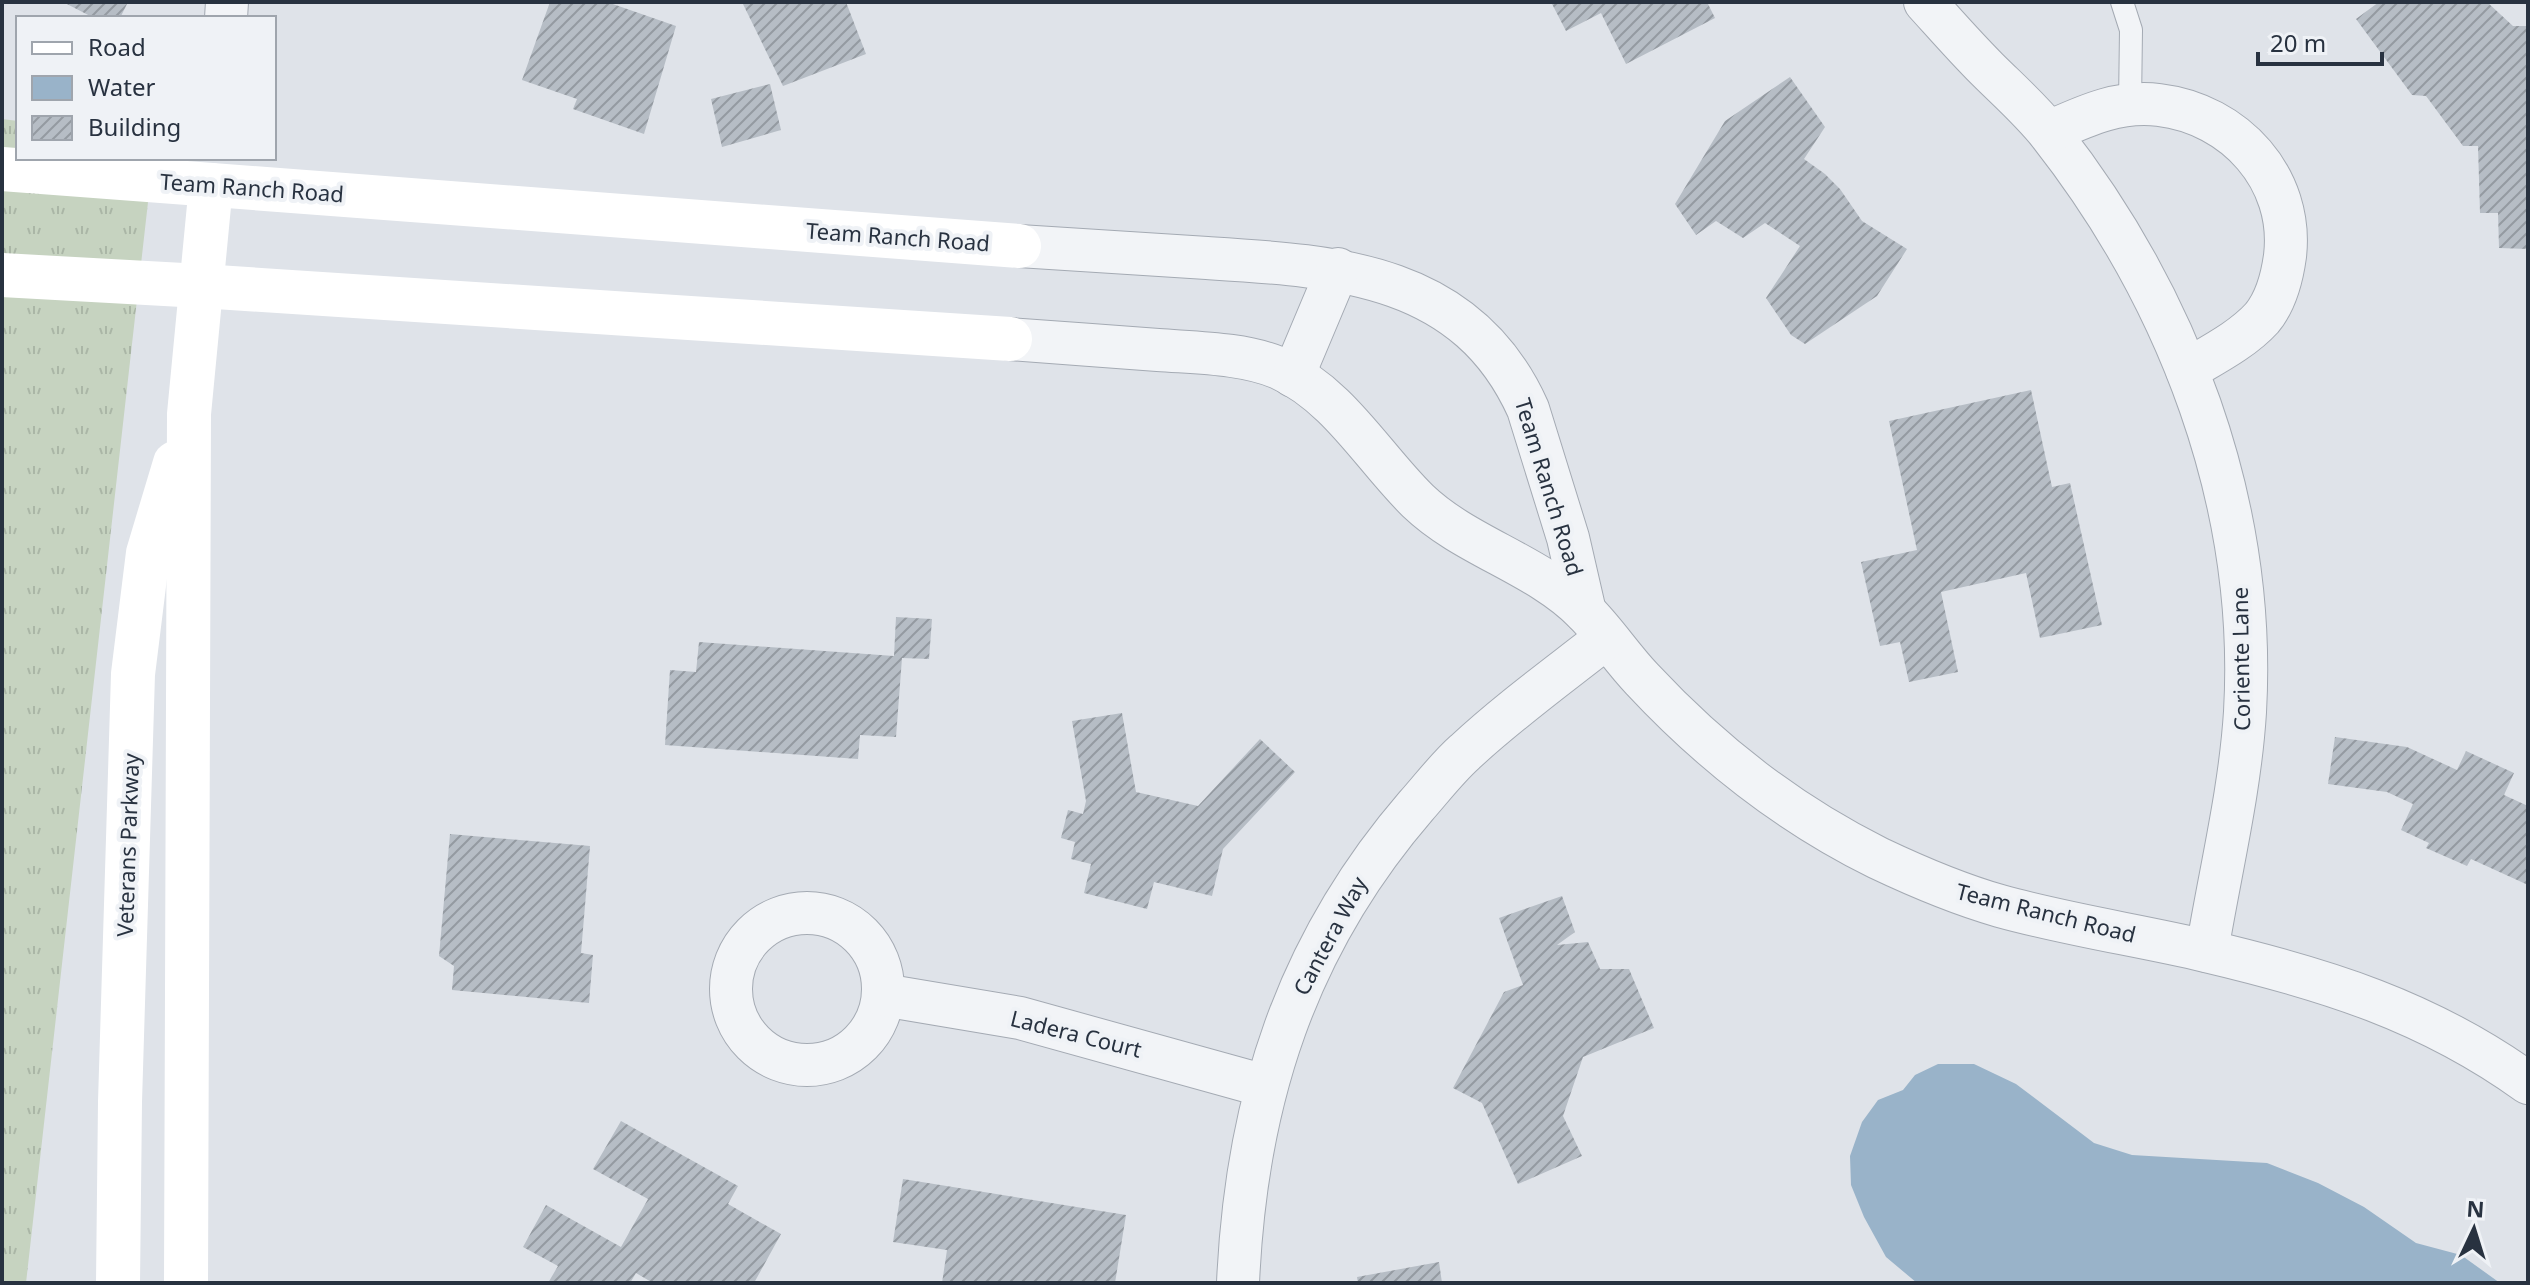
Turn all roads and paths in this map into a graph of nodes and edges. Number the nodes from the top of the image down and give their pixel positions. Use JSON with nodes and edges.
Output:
{"nodes":[{"id":1,"x":1925,"y":2,"type":"edge"},
{"id":2,"x":2122,"y":2,"type":"edge"},
{"id":3,"x":2130,"y":104,"type":"junction"},
{"id":4,"x":2049,"y":132,"type":"junction"},
{"id":5,"x":2,"y":169,"type":"edge"},
{"id":6,"x":212,"y":171,"type":"edge"},
{"id":7,"x":1019,"y":246,"type":"joint"},
{"id":8,"x":1338,"y":269,"type":"junction"},
{"id":9,"x":2,"y":275,"type":"edge"},
{"id":10,"x":201,"y":286,"type":"junction"},
{"id":11,"x":1010,"y":339,"type":"joint"},
{"id":12,"x":2187,"y":370,"type":"junction"},
{"id":13,"x":1293,"y":376,"type":"junction"},
{"id":14,"x":189,"y":414,"type":"junction"},
{"id":15,"x":1596,"y":625,"type":"junction"},
{"id":16,"x":2207,"y":951,"type":"junction"},
{"id":17,"x":883,"y":995,"type":"dead end"},
{"id":18,"x":2528,"y":1083,"type":"edge"},
{"id":19,"x":1265,"y":1086,"type":"junction"},
{"id":20,"x":118,"y":1283,"type":"edge"},
{"id":21,"x":186,"y":1283,"type":"edge"},
{"id":22,"x":1238,"y":1283,"type":"edge"}],
"edges":[{"from":1,"to":4,"type":"street","name":"Coriente Lane"},
{"from":2,"to":3,"type":"lane"},
{"from":3,"to":4,"type":"street"},
{"from":3,"to":12,"type":"street"},
{"from":4,"to":12,"type":"street","name":"Coriente Lane"},
{"from":5,"to":6,"type":"street","name":"Team Ranch Road"},
{"from":6,"to":7,"type":"street","name":"Team Ranch Road"},
{"from":6,"to":10,"type":"street","name":"Veterans Parkway"},
{"from":7,"to":8,"type":"street","name":"Team Ranch Road"},
{"from":8,"to":13,"type":"street"},
{"from":8,"to":15,"type":"street","name":"Team Ranch Road"},
{"from":9,"to":10,"type":"street","name":"Team Ranch Road"},
{"from":10,"to":11,"type":"street","name":"Team Ranch Road"},
{"from":10,"to":14,"type":"street","name":"Veterans Parkway"},
{"from":11,"to":13,"type":"street","name":"Team Ranch Road"},
{"from":12,"to":16,"type":"street","name":"Coriente Lane"},
{"from":13,"to":15,"type":"street","name":"Team Ranch Road"},
{"from":14,"to":20,"type":"street","name":"Veterans Parkway"},
{"from":14,"to":21,"type":"street","name":"Veterans Parkway"},
{"from":15,"to":16,"type":"street","name":"Team Ranch Road"},
{"from":15,"to":19,"type":"street","name":"Cantera Way"},
{"from":16,"to":18,"type":"street","name":"Team Ranch Road"},
{"from":17,"to":19,"type":"street","name":"Ladera Court"},
{"from":19,"to":22,"type":"street","name":"Cantera Way"}]}
